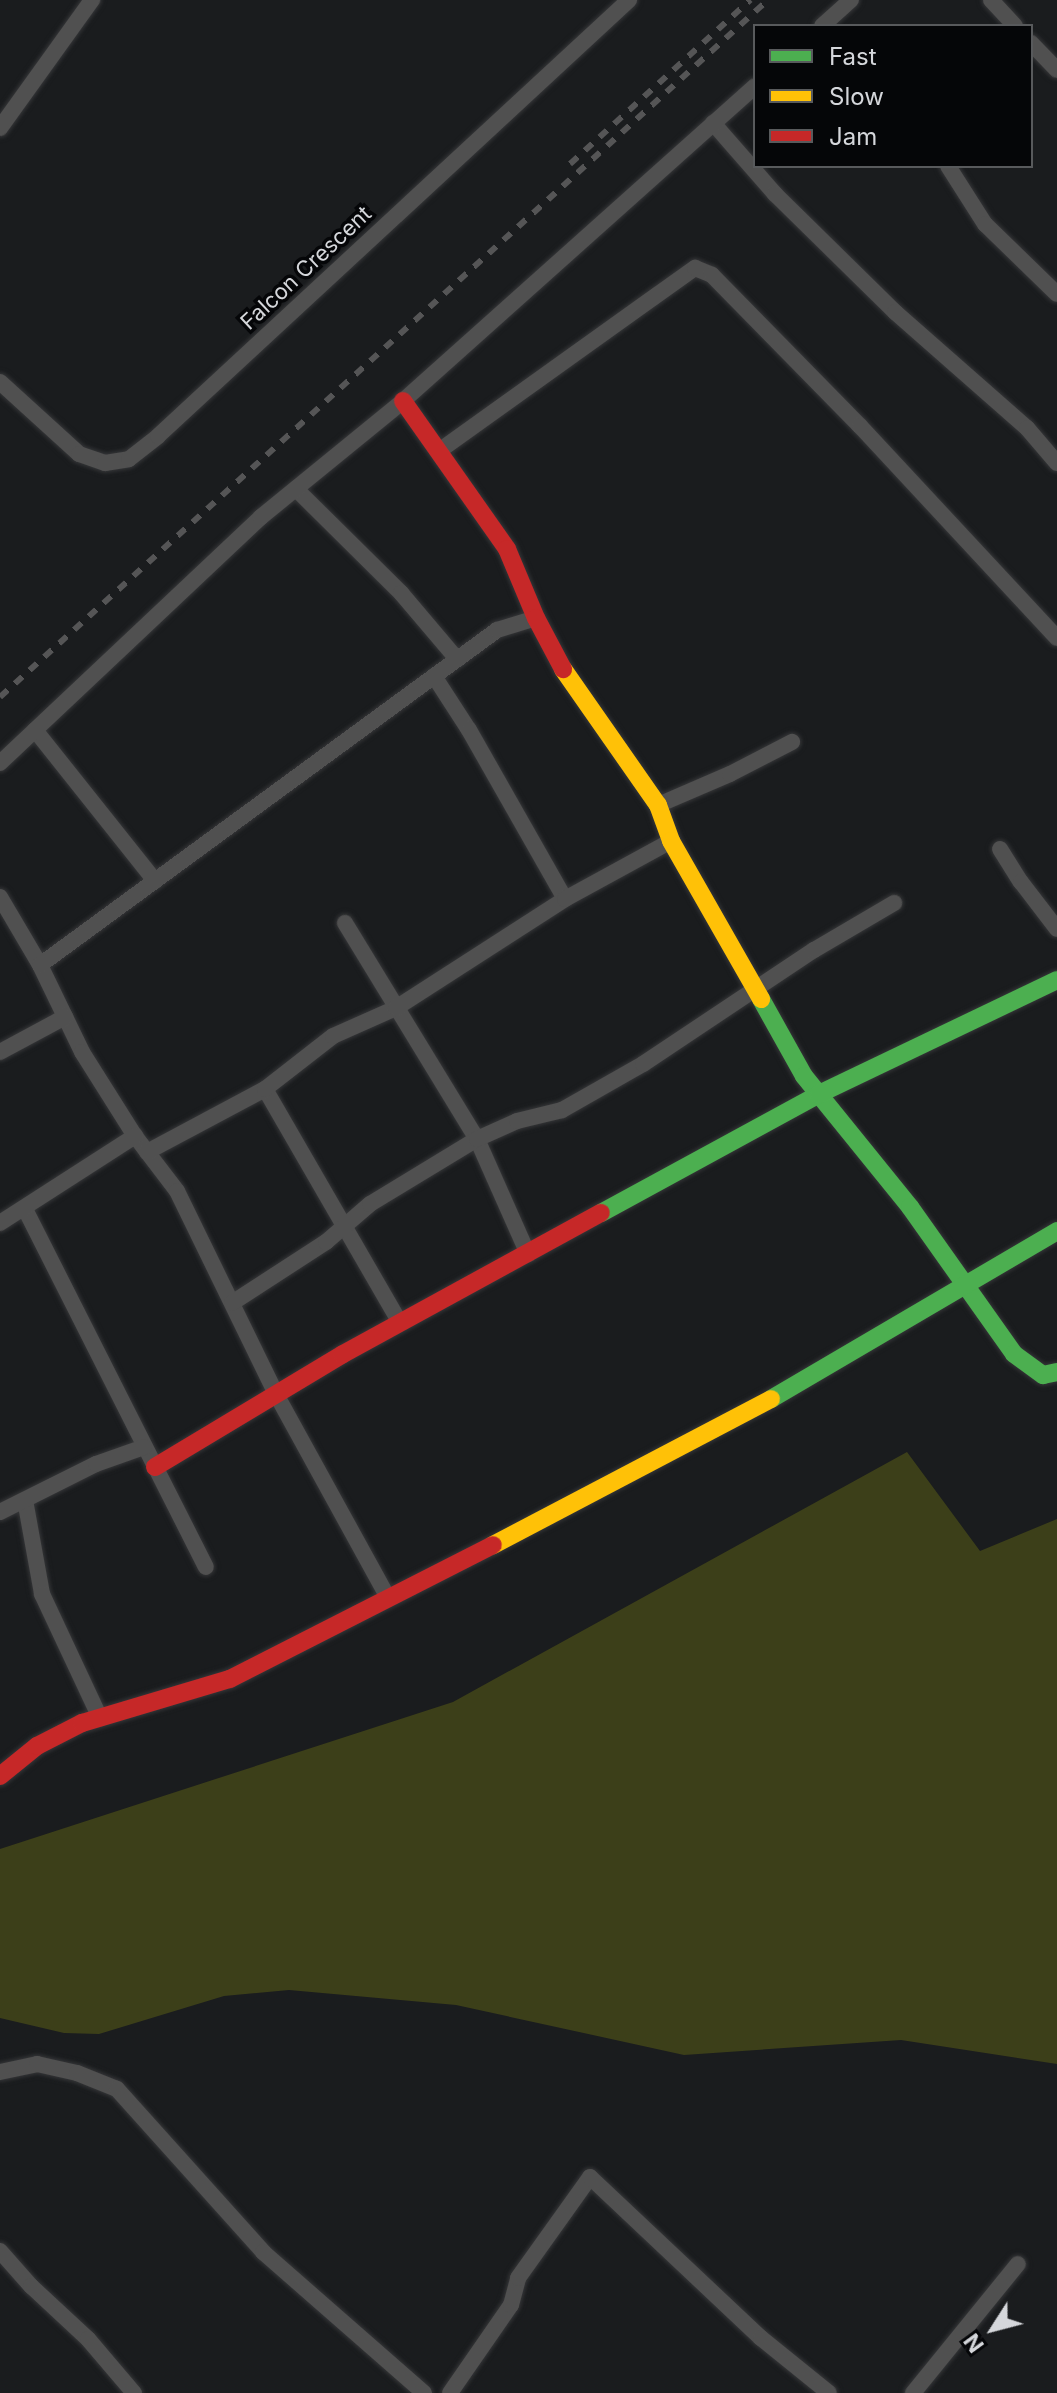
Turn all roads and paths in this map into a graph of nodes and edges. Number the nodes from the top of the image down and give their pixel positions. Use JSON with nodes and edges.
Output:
{"nodes":[{"id":1,"x":92,"y":0,"type":"edge"},
{"id":2,"x":629,"y":0,"type":"edge"},
{"id":3,"x":851,"y":0,"type":"edge"},
{"id":4,"x":991,"y":0,"type":"edge"},
{"id":5,"x":829,"y":24,"type":"edge"},
{"id":6,"x":1013,"y":24,"type":"edge"},
{"id":7,"x":1033,"y":45,"type":"edge"},
{"id":8,"x":1057,"y":70,"type":"edge"},
{"id":9,"x":753,"y":88,"type":"edge"},
{"id":10,"x":713,"y":123,"type":"junction"},
{"id":11,"x":0,"y":128,"type":"edge"},
{"id":12,"x":949,"y":168,"type":"edge"},
{"id":13,"x":1057,"y":294,"type":"edge"},
{"id":14,"x":0,"y":382,"type":"edge"},
{"id":15,"x":403,"y":401,"type":"junction"},
{"id":16,"x":439,"y":451,"type":"junction"},
{"id":17,"x":1057,"y":463,"type":"edge"},
{"id":18,"x":296,"y":489,"type":"junction"},
{"id":19,"x":536,"y":618,"type":"junction"},
{"id":20,"x":1057,"y":638,"type":"edge"},
{"id":21,"x":457,"y":659,"type":"junction"},
{"id":22,"x":434,"y":676,"type":"junction"},
{"id":23,"x":35,"y":730,"type":"junction"},
{"id":24,"x":792,"y":742,"type":"dead end"},
{"id":25,"x":0,"y":763,"type":"edge"},
{"id":26,"x":658,"y":805,"type":"junction"},
{"id":27,"x":671,"y":841,"type":"junction"},
{"id":28,"x":1000,"y":849,"type":"dead end"},
{"id":29,"x":155,"y":881,"type":"junction"},
{"id":30,"x":0,"y":897,"type":"edge"},
{"id":31,"x":565,"y":899,"type":"junction"},
{"id":32,"x":894,"y":903,"type":"dead end"},
{"id":33,"x":345,"y":923,"type":"dead end"},
{"id":34,"x":1057,"y":929,"type":"edge"},
{"id":35,"x":40,"y":965,"type":"junction"},
{"id":36,"x":1057,"y":980,"type":"edge"},
{"id":37,"x":753,"y":992,"type":"junction"},
{"id":38,"x":396,"y":1008,"type":"junction"},
{"id":39,"x":65,"y":1017,"type":"junction"},
{"id":40,"x":0,"y":1052,"type":"edge"},
{"id":41,"x":265,"y":1089,"type":"junction"},
{"id":42,"x":819,"y":1094,"type":"junction"},
{"id":43,"x":135,"y":1136,"type":"junction"},
{"id":44,"x":477,"y":1139,"type":"junction"},
{"id":45,"x":147,"y":1152,"type":"junction"},
{"id":46,"x":25,"y":1209,"type":"junction"},
{"id":47,"x":0,"y":1223,"type":"edge"},
{"id":48,"x":346,"y":1226,"type":"junction"},
{"id":49,"x":1057,"y":1231,"type":"edge"},
{"id":50,"x":528,"y":1254,"type":"junction"},
{"id":51,"x":964,"y":1283,"type":"junction"},
{"id":52,"x":232,"y":1303,"type":"junction"},
{"id":53,"x":400,"y":1323,"type":"junction"},
{"id":54,"x":1050,"y":1374,"type":"edge"},
{"id":55,"x":276,"y":1394,"type":"junction"},
{"id":56,"x":144,"y":1447,"type":"junction"},
{"id":57,"x":155,"y":1467,"type":"junction"},
{"id":58,"x":25,"y":1500,"type":"junction"},
{"id":59,"x":0,"y":1512,"type":"edge"},
{"id":60,"x":206,"y":1567,"type":"dead end"},
{"id":61,"x":388,"y":1598,"type":"junction"},
{"id":62,"x":100,"y":1718,"type":"junction"},
{"id":63,"x":0,"y":1776,"type":"edge"},
{"id":64,"x":0,"y":2072,"type":"edge"},
{"id":65,"x":0,"y":2251,"type":"edge"},
{"id":66,"x":1018,"y":2264,"type":"dead end"},
{"id":67,"x":915,"y":2392,"type":"edge"},
{"id":68,"x":134,"y":2393,"type":"edge"},
{"id":69,"x":424,"y":2393,"type":"edge"},
{"id":70,"x":450,"y":2393,"type":"edge"},
{"id":71,"x":829,"y":2393,"type":"edge"}],
"edges":[{"from":1,"to":11,"type":"street"},
{"from":2,"to":14,"type":"street","name":"Falcon Crescent"},
{"from":3,"to":5,"type":"street"},
{"from":4,"to":6,"type":"street"},
{"from":7,"to":8,"type":"street"},
{"from":9,"to":10,"type":"street"},
{"from":10,"to":15,"type":"street"},
{"from":10,"to":17,"type":"street"},
{"from":12,"to":13,"type":"street"},
{"from":15,"to":16,"type":"street"},
{"from":15,"to":18,"type":"street"},
{"from":16,"to":19,"type":"street"},
{"from":16,"to":20,"type":"street"},
{"from":18,"to":21,"type":"street"},
{"from":18,"to":23,"type":"street"},
{"from":19,"to":21,"type":"street"},
{"from":19,"to":26,"type":"street"},
{"from":21,"to":22,"type":"street"},
{"from":22,"to":29,"type":"street"},
{"from":22,"to":31,"type":"street"},
{"from":23,"to":25,"type":"street"},
{"from":23,"to":29,"type":"street"},
{"from":24,"to":26,"type":"street"},
{"from":26,"to":27,"type":"street"},
{"from":27,"to":31,"type":"street"},
{"from":27,"to":37,"type":"street"},
{"from":28,"to":34,"type":"street"},
{"from":29,"to":35,"type":"street"},
{"from":30,"to":35,"type":"street"},
{"from":31,"to":38,"type":"street"},
{"from":32,"to":37,"type":"street"},
{"from":33,"to":38,"type":"street"},
{"from":35,"to":39,"type":"street"},
{"from":36,"to":42,"type":"street"},
{"from":37,"to":42,"type":"street"},
{"from":37,"to":44,"type":"street"},
{"from":38,"to":41,"type":"street"},
{"from":38,"to":44,"type":"street"},
{"from":39,"to":40,"type":"street"},
{"from":39,"to":43,"type":"street"},
{"from":41,"to":45,"type":"street"},
{"from":41,"to":48,"type":"street"},
{"from":42,"to":50,"type":"street"},
{"from":42,"to":51,"type":"street"},
{"from":43,"to":45,"type":"street"},
{"from":43,"to":46,"type":"street"},
{"from":44,"to":48,"type":"street"},
{"from":44,"to":50,"type":"street"},
{"from":45,"to":52,"type":"street"},
{"from":46,"to":47,"type":"street"},
{"from":46,"to":56,"type":"street"},
{"from":48,"to":52,"type":"street"},
{"from":48,"to":53,"type":"street"},
{"from":49,"to":51,"type":"street"},
{"from":50,"to":53,"type":"street"},
{"from":51,"to":54,"type":"street"},
{"from":51,"to":61,"type":"street"},
{"from":52,"to":55,"type":"street"},
{"from":53,"to":55,"type":"street"},
{"from":55,"to":57,"type":"street"},
{"from":55,"to":61,"type":"street"},
{"from":56,"to":57,"type":"street"},
{"from":56,"to":58,"type":"street"},
{"from":57,"to":60,"type":"street"},
{"from":58,"to":59,"type":"street"},
{"from":58,"to":62,"type":"street"},
{"from":61,"to":62,"type":"street"},
{"from":62,"to":63,"type":"street"},
{"from":64,"to":69,"type":"street"},
{"from":65,"to":68,"type":"street"},
{"from":66,"to":67,"type":"street"},
{"from":70,"to":71,"type":"street"}]}
